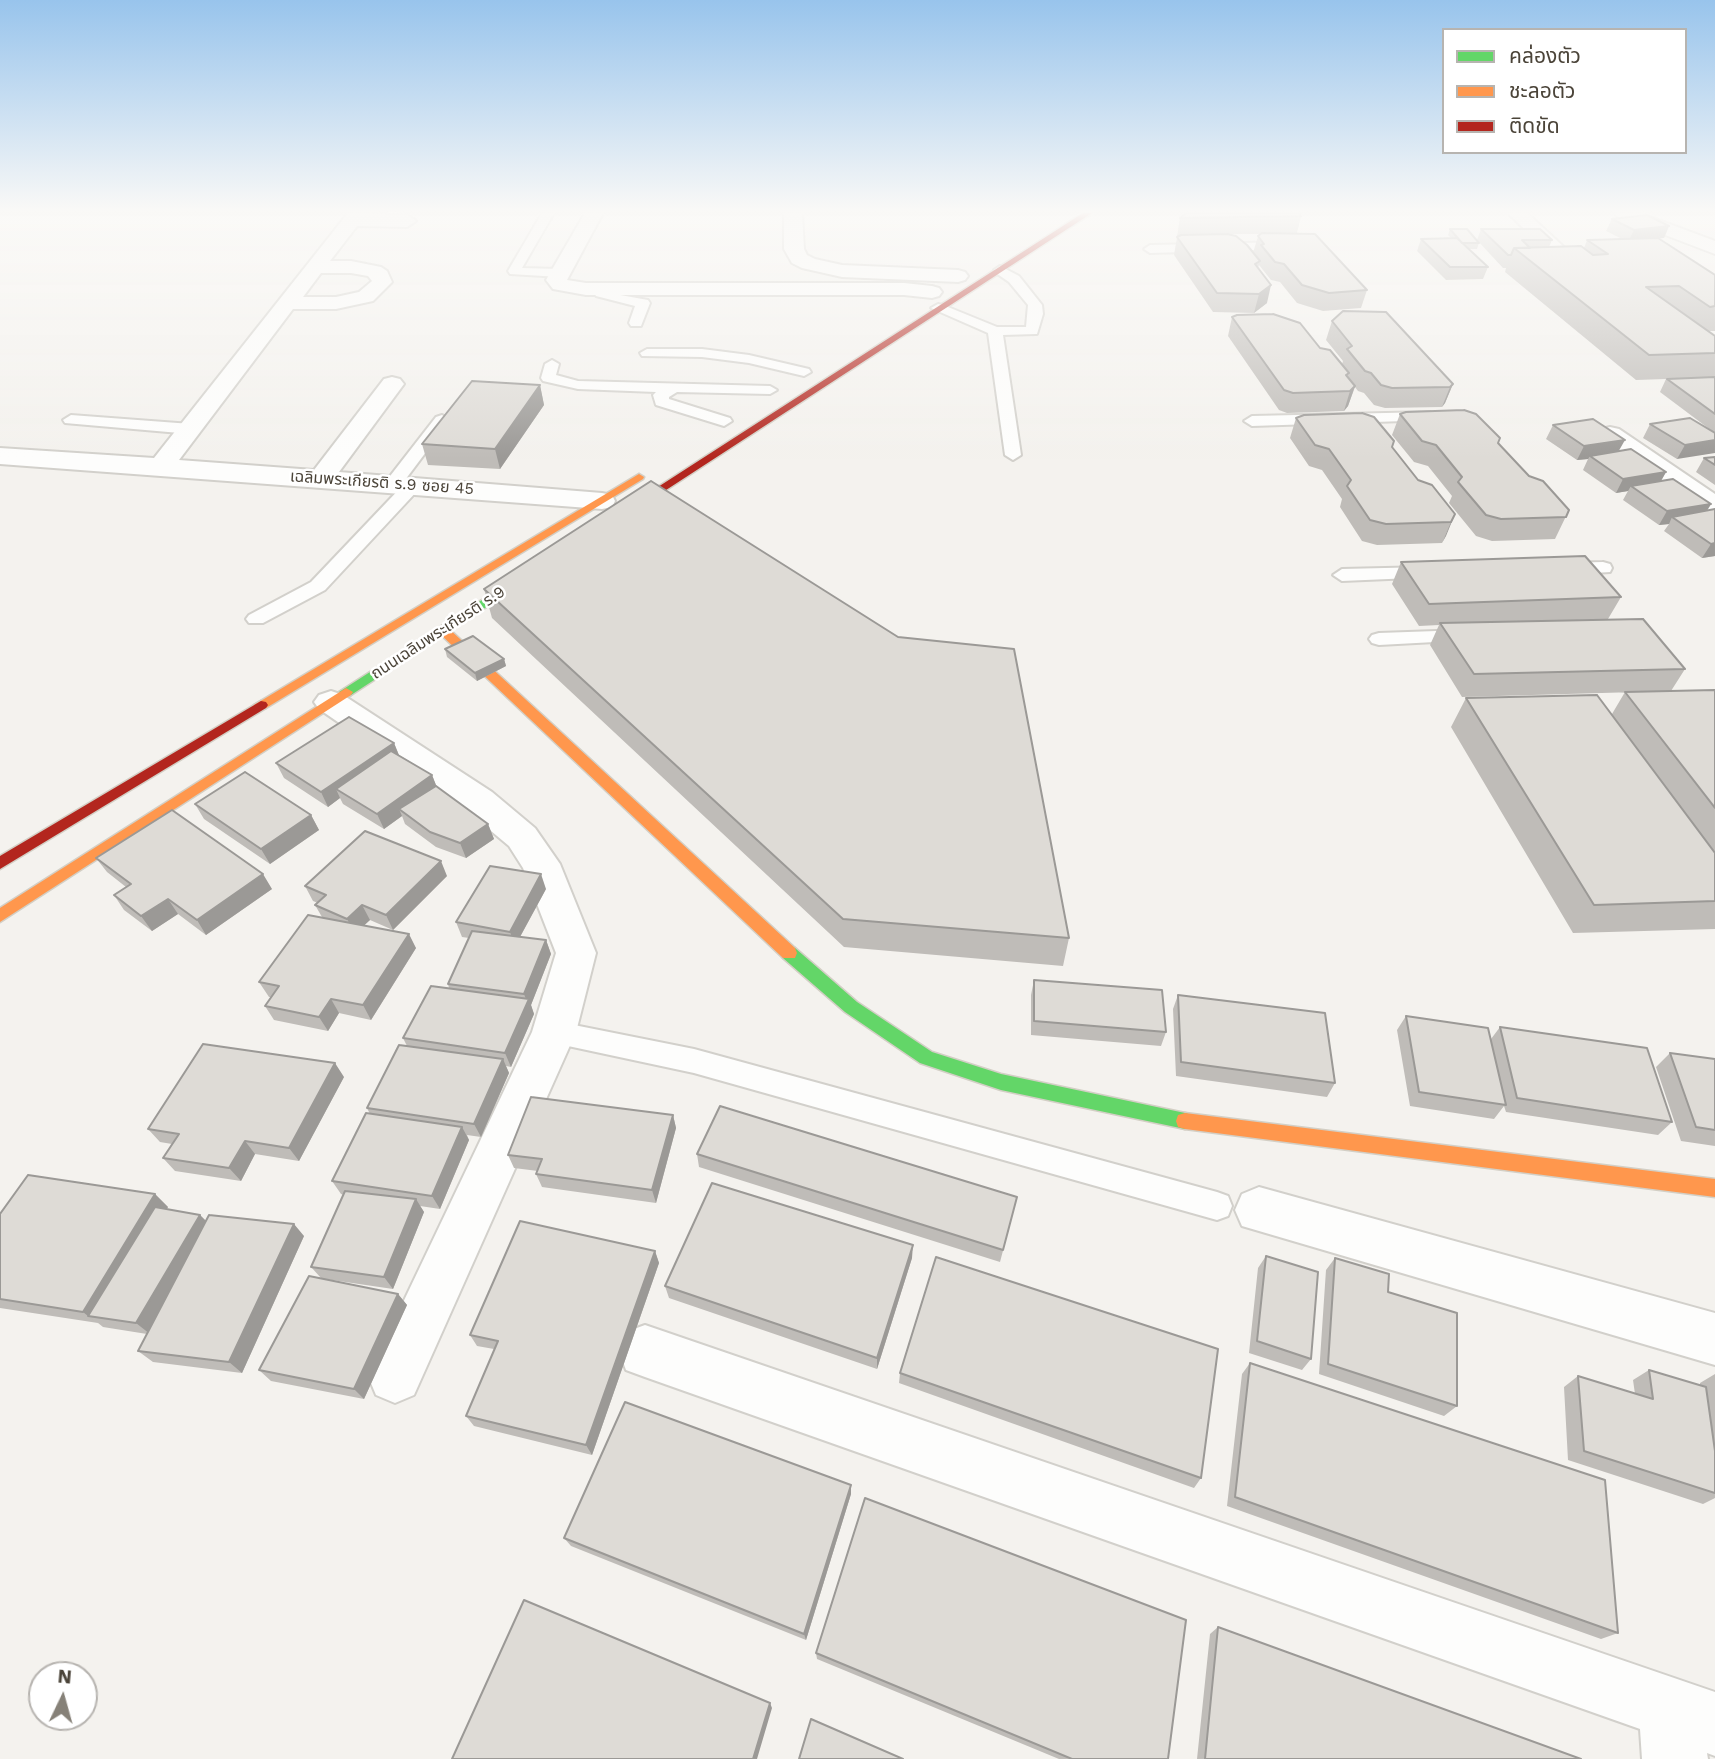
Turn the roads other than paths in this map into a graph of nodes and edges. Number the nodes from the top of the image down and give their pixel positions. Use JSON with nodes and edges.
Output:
{"nodes":[{"id":1,"x":295,"y":295,"type":"edge"},
{"id":2,"x":368,"y":295,"type":"edge"},
{"id":3,"x":604,"y":295,"type":"edge"},
{"id":4,"x":915,"y":295,"type":"edge"},
{"id":5,"x":940,"y":295,"type":"edge"},
{"id":6,"x":943,"y":295,"type":"edge"},
{"id":7,"x":1029,"y":295,"type":"edge"},
{"id":8,"x":935,"y":300,"type":"junction"},
{"id":9,"x":289,"y":303,"type":"junction"},
{"id":10,"x":909,"y":306,"type":"dead end"},
{"id":11,"x":636,"y":323,"type":"dead end"},
{"id":12,"x":995,"y":331,"type":"junction"},
{"id":13,"x":647,"y":353,"type":"dead end"},
{"id":14,"x":552,"y":364,"type":"dead end"},
{"id":15,"x":810,"y":368,"type":"joint"},
{"id":16,"x":392,"y":384,"type":"dead end"},
{"id":17,"x":672,"y":389,"type":"junction"},
{"id":18,"x":770,"y":390,"type":"junction"},
{"id":19,"x":456,"y":403,"type":"edge"},
{"id":20,"x":735,"y":413,"type":"junction"},
{"id":21,"x":1443,"y":416,"type":"edge"},
{"id":22,"x":71,"y":421,"type":"dead end"},
{"id":23,"x":1252,"y":421,"type":"dead end"},
{"id":24,"x":191,"y":429,"type":"junction"},
{"id":25,"x":1610,"y":434,"type":"edge"},
{"id":26,"x":702,"y":435,"type":"dead end"},
{"id":27,"x":1013,"y":455,"type":"dead end"},
{"id":28,"x":0,"y":456,"type":"edge"},
{"id":29,"x":657,"y":465,"type":"dead end"},
{"id":30,"x":161,"y":466,"type":"junction"},
{"id":31,"x":321,"y":479,"type":"junction"},
{"id":32,"x":403,"y":485,"type":"junction"},
{"id":33,"x":602,"y":501,"type":"junction"},
{"id":34,"x":1715,"y":506,"type":"edge"},
{"id":35,"x":601,"y":528,"type":"edge"},
{"id":36,"x":544,"y":564,"type":"edge"},
{"id":37,"x":1603,"y":568,"type":"dead end"},
{"id":38,"x":1548,"y":569,"type":"edge"},
{"id":39,"x":1451,"y":572,"type":"edge"},
{"id":40,"x":1342,"y":575,"type":"dead end"},
{"id":41,"x":256,"y":619,"type":"dead end"},
{"id":42,"x":443,"y":630,"type":"junction"},
{"id":43,"x":1486,"y":636,"type":"edge"},
{"id":44,"x":1379,"y":639,"type":"dead end"},
{"id":45,"x":331,"y":702,"type":"junction"},
{"id":46,"x":0,"y":863,"type":"edge"},
{"id":47,"x":0,"y":916,"type":"edge"},
{"id":48,"x":554,"y":1032,"type":"junction"},
{"id":49,"x":1715,"y":1188,"type":"edge"},
{"id":50,"x":1238,"y":1208,"type":"joint"},
{"id":51,"x":1715,"y":1339,"type":"edge"},
{"id":52,"x":645,"y":1351,"type":"dead end"},
{"id":53,"x":395,"y":1376,"type":"dead end"},
{"id":54,"x":1687,"y":1730,"type":"edge"}],
"edges":[{"from":1,"to":9,"type":"street"},
{"from":2,"to":9,"type":"street"},
{"from":3,"to":11,"type":"lane"},
{"from":4,"to":8,"type":"street"},
{"from":5,"to":8,"type":"main road"},
{"from":6,"to":8,"type":"main road"},
{"from":7,"to":12,"type":"lane"},
{"from":8,"to":10,"type":"main road"},
{"from":8,"to":12,"type":"lane"},
{"from":8,"to":35,"type":"main road"},
{"from":9,"to":24,"type":"street"},
{"from":12,"to":27,"type":"lane"},
{"from":13,"to":15,"type":"lane"},
{"from":14,"to":17,"type":"lane"},
{"from":15,"to":18,"type":"main road"},
{"from":16,"to":31,"type":"street"},
{"from":17,"to":18,"type":"lane"},
{"from":17,"to":20,"type":"lane"},
{"from":18,"to":20,"type":"main road"},
{"from":19,"to":32,"type":"lane"},
{"from":20,"to":26,"type":"main road"},
{"from":21,"to":23,"type":"lane"},
{"from":22,"to":24,"type":"lane"},
{"from":24,"to":30,"type":"street"},
{"from":25,"to":34,"type":"street"},
{"from":28,"to":30,"type":"street","name":"เฉลิมพระเกียรติ ร.9 ซอย 45"},
{"from":29,"to":33,"type":"main road","name":"ถนนเฉลิมพระเกียรติ ร.9"},
{"from":30,"to":31,"type":"street","name":"เฉลิมพระเกียรติ ร.9 ซอย 45"},
{"from":31,"to":32,"type":"street","name":"เฉลิมพระเกียรติ ร.9 ซอย 45"},
{"from":32,"to":33,"type":"street","name":"เฉลิมพระเกียรติ ร.9 ซอย 45"},
{"from":32,"to":41,"type":"lane"},
{"from":33,"to":46,"type":"main road","name":"ถนนเฉลิมพระเกียรติ ร.9"},
{"from":36,"to":42,"type":"main road","name":"ถนนเฉลิมพระเกียรติ ร.9"},
{"from":37,"to":38,"type":"lane"},
{"from":39,"to":40,"type":"lane"},
{"from":42,"to":45,"type":"main road","name":"ถนนเฉลิมพระเกียรติ ร.9"},
{"from":42,"to":49,"type":"main road"},
{"from":43,"to":44,"type":"lane"},
{"from":45,"to":47,"type":"main road","name":"ถนนเฉลิมพระเกียรติ ร.9"},
{"from":45,"to":48,"type":"street"},
{"from":48,"to":50,"type":"lane"},
{"from":48,"to":53,"type":"street"},
{"from":50,"to":51,"type":"street"},
{"from":52,"to":54,"type":"street"}]}
